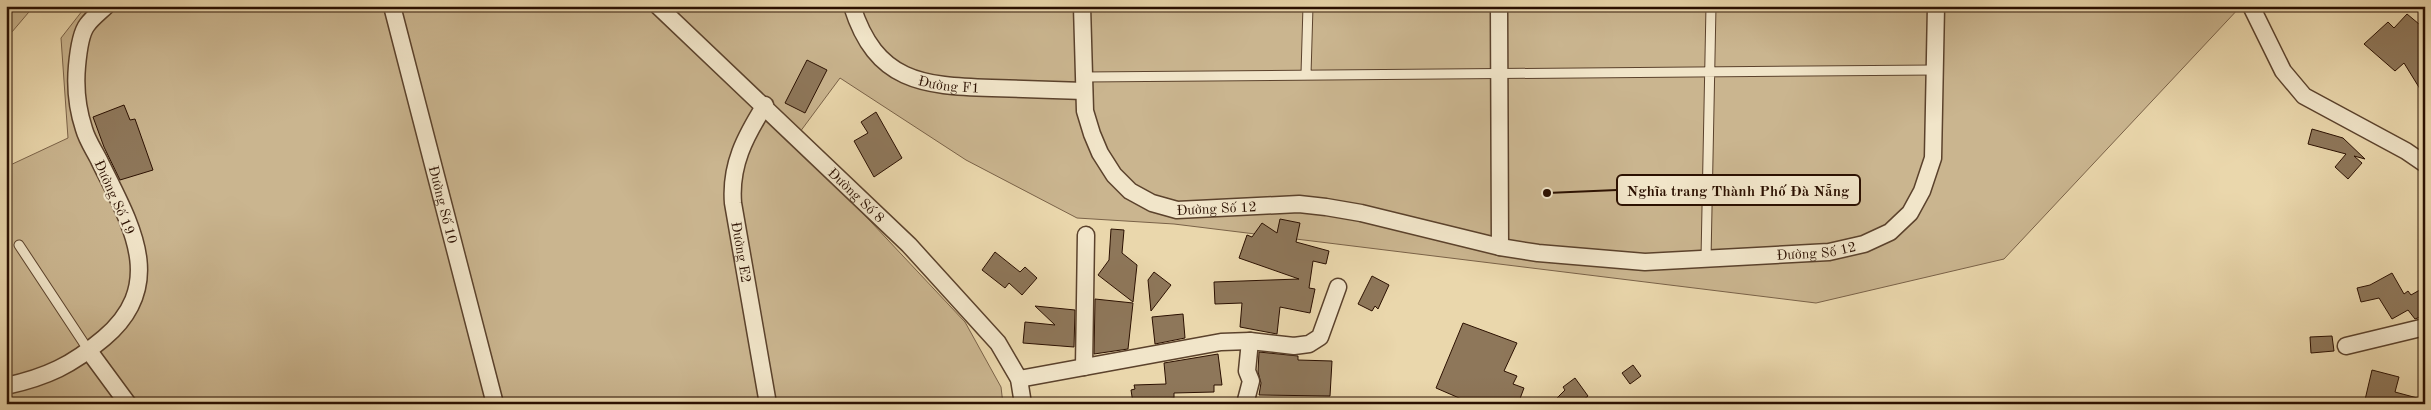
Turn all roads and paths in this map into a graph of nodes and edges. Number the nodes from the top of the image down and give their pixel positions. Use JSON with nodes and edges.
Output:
{"nodes":[{"id":1,"x":106,"y":6,"type":"edge"},
{"id":2,"x":392,"y":6,"type":"edge"},
{"id":3,"x":658,"y":6,"type":"edge"},
{"id":4,"x":852,"y":6,"type":"edge"},
{"id":5,"x":1082,"y":6,"type":"edge"},
{"id":6,"x":1308,"y":6,"type":"edge"},
{"id":7,"x":1500,"y":6,"type":"edge"},
{"id":8,"x":1711,"y":6,"type":"edge"},
{"id":9,"x":1936,"y":6,"type":"edge"},
{"id":10,"x":2251,"y":6,"type":"edge"},
{"id":11,"x":1935,"y":70,"type":"junction"},
{"id":12,"x":1711,"y":72,"type":"junction"},
{"id":13,"x":1306,"y":74,"type":"junction"},
{"id":14,"x":1500,"y":75,"type":"junction"},
{"id":15,"x":1084,"y":84,"type":"junction"},
{"id":16,"x":765,"y":105,"type":"junction"},
{"id":17,"x":2425,"y":164,"type":"edge"},
{"id":18,"x":1086,"y":235,"type":"dead end"},
{"id":19,"x":19,"y":244,"type":"dead end"},
{"id":20,"x":1500,"y":247,"type":"junction"},
{"id":21,"x":1706,"y":259,"type":"junction"},
{"id":22,"x":1338,"y":286,"type":"dead end"},
{"id":23,"x":2425,"y":327,"type":"edge"},
{"id":24,"x":1250,"y":341,"type":"junction"},
{"id":25,"x":2346,"y":346,"type":"dead end"},
{"id":26,"x":89,"y":351,"type":"junction"},
{"id":27,"x":1084,"y":366,"type":"junction"},
{"id":28,"x":1019,"y":379,"type":"junction"},
{"id":29,"x":6,"y":386,"type":"edge"},
{"id":30,"x":128,"y":404,"type":"edge"},
{"id":31,"x":495,"y":404,"type":"edge"},
{"id":32,"x":768,"y":404,"type":"edge"},
{"id":33,"x":1023,"y":404,"type":"edge"},
{"id":34,"x":1245,"y":404,"type":"edge"}],
"edges":[{"from":1,"to":26,"type":"street","name":"Đường Số 19"},
{"from":2,"to":31,"type":"street","name":"Đường Số 10"},
{"from":3,"to":16,"type":"street","name":"Đường Số 8"},
{"from":4,"to":15,"type":"street","name":"Đường F1"},
{"from":5,"to":15,"type":"street","name":"Đường Số 12"},
{"from":6,"to":13,"type":"lane"},
{"from":7,"to":14,"type":"street"},
{"from":8,"to":12,"type":"lane"},
{"from":9,"to":11,"type":"street","name":"Đường Số 12"},
{"from":10,"to":17,"type":"street"},
{"from":11,"to":12,"type":"lane"},
{"from":11,"to":21,"type":"street","name":"Đường Số 12"},
{"from":12,"to":14,"type":"lane"},
{"from":12,"to":21,"type":"lane"},
{"from":13,"to":14,"type":"lane"},
{"from":13,"to":15,"type":"lane"},
{"from":14,"to":20,"type":"street"},
{"from":15,"to":20,"type":"street","name":"Đường Số 12"},
{"from":16,"to":28,"type":"street","name":"Đường Số 8"},
{"from":16,"to":32,"type":"street","name":"Đường E2"},
{"from":18,"to":27,"type":"street"},
{"from":19,"to":26,"type":"lane"},
{"from":20,"to":21,"type":"street","name":"Đường Số 12"},
{"from":22,"to":24,"type":"street"},
{"from":23,"to":25,"type":"street"},
{"from":24,"to":27,"type":"street"},
{"from":24,"to":34,"type":"street"},
{"from":26,"to":29,"type":"street","name":"Đường Số 19"},
{"from":26,"to":30,"type":"street"},
{"from":27,"to":28,"type":"street"},
{"from":28,"to":33,"type":"street","name":"Đường Số 8"}]}
